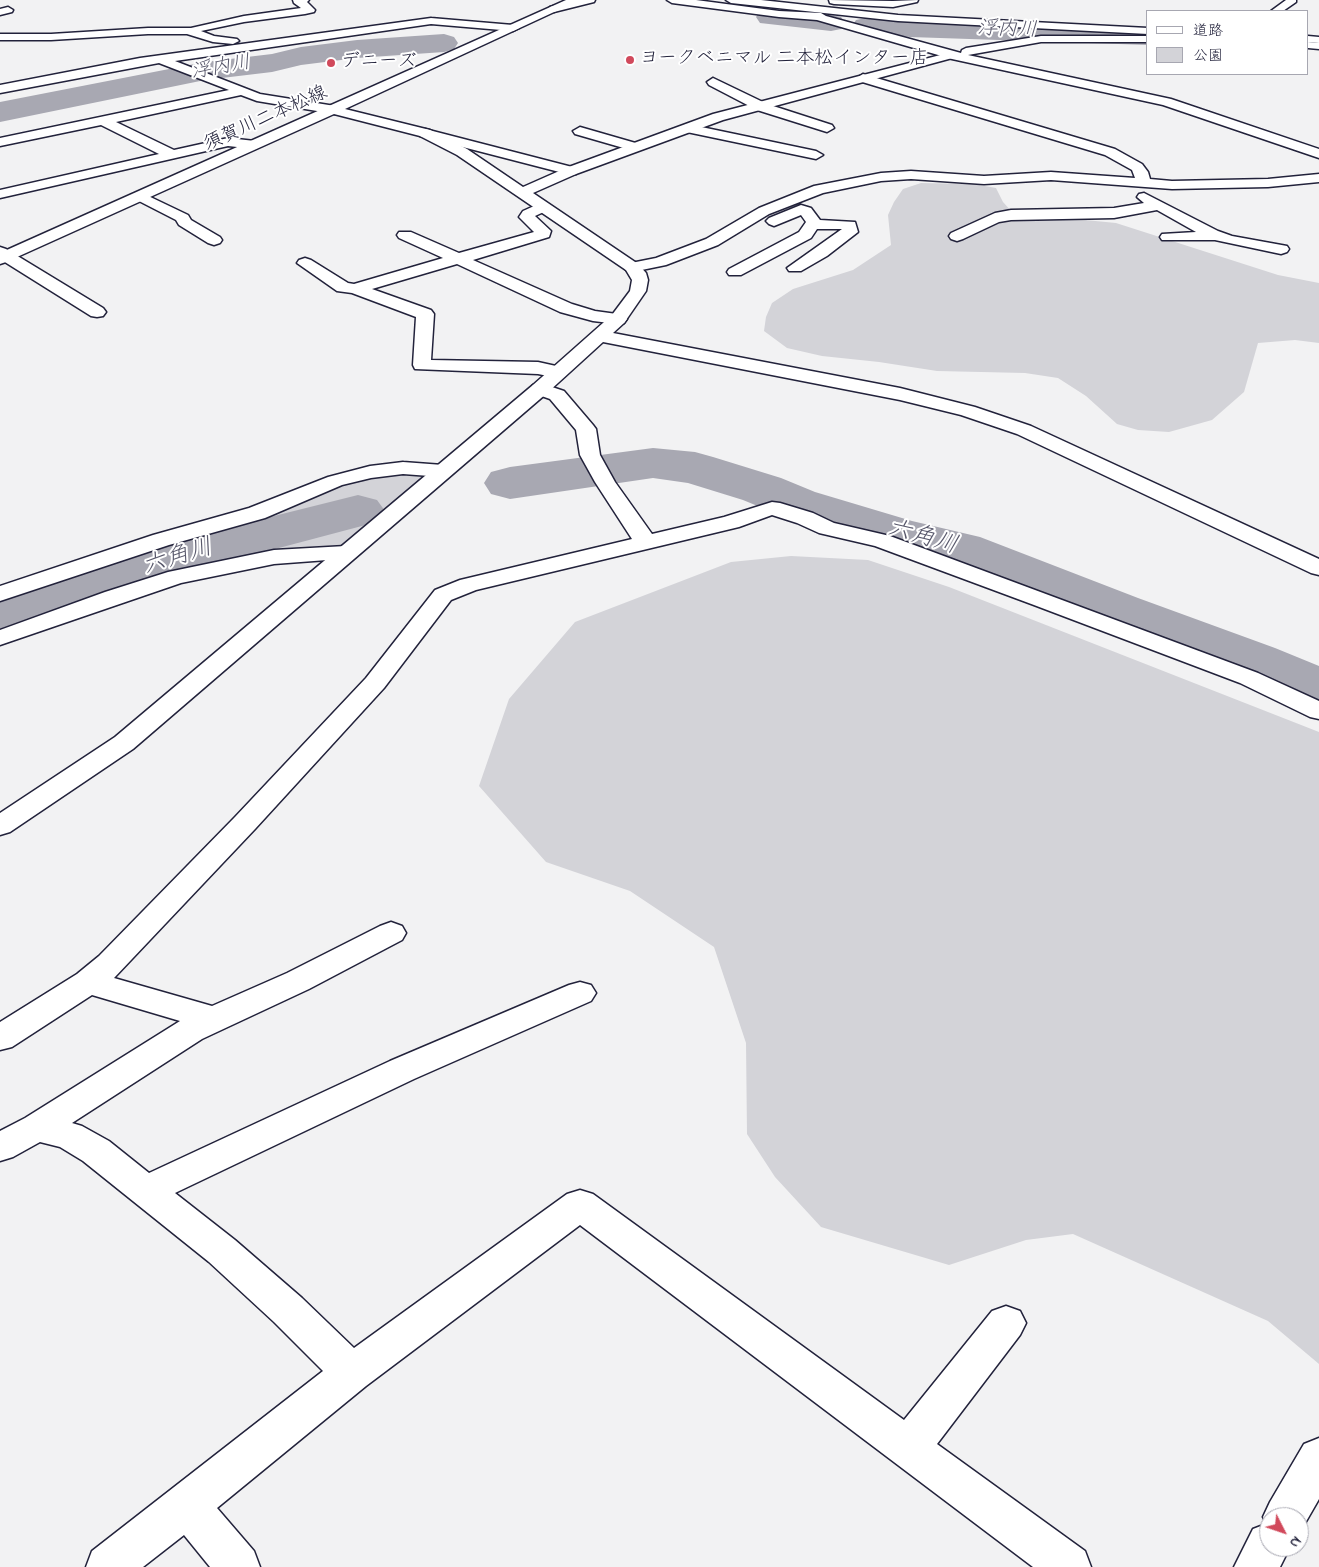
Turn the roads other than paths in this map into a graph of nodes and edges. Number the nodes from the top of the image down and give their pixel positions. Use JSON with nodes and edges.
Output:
{"nodes":[{"id":1,"x":304,"y":0,"type":"edge"},
{"id":2,"x":565,"y":0,"type":"edge"},
{"id":3,"x":574,"y":0,"type":"edge"},
{"id":4,"x":590,"y":0,"type":"edge"},
{"id":5,"x":672,"y":0,"type":"edge"},
{"id":6,"x":731,"y":0,"type":"edge"},
{"id":7,"x":762,"y":0,"type":"edge"},
{"id":8,"x":913,"y":0,"type":"edge"},
{"id":9,"x":1291,"y":0,"type":"edge"},
{"id":10,"x":834,"y":2,"type":"edge"},
{"id":11,"x":554,"y":9,"type":"junction"},
{"id":12,"x":1278,"y":10,"type":"edge"},
{"id":13,"x":1146,"y":24,"type":"edge"},
{"id":14,"x":513,"y":28,"type":"junction"},
{"id":15,"x":188,"y":31,"type":"junction"},
{"id":16,"x":1146,"y":31,"type":"edge"},
{"id":17,"x":0,"y":37,"type":"edge"},
{"id":18,"x":1146,"y":39,"type":"edge"},
{"id":19,"x":262,"y":44,"type":"junction"},
{"id":20,"x":134,"y":50,"type":"dead end"},
{"id":21,"x":952,"y":55,"type":"junction"},
{"id":22,"x":160,"y":59,"type":"junction"},
{"id":23,"x":863,"y":78,"type":"junction"},
{"id":24,"x":713,"y":82,"type":"dead end"},
{"id":25,"x":0,"y":89,"type":"edge"},
{"id":26,"x":239,"y":92,"type":"junction"},
{"id":27,"x":762,"y":107,"type":"junction"},
{"id":28,"x":335,"y":110,"type":"junction"},
{"id":29,"x":102,"y":120,"type":"junction"},
{"id":30,"x":687,"y":128,"type":"junction"},
{"id":31,"x":827,"y":128,"type":"dead end"},
{"id":32,"x":580,"y":131,"type":"dead end"},
{"id":33,"x":425,"y":133,"type":"junction"},
{"id":34,"x":0,"y":142,"type":"edge"},
{"id":35,"x":255,"y":145,"type":"junction"},
{"id":36,"x":634,"y":147,"type":"junction"},
{"id":37,"x":1319,"y":154,"type":"edge"},
{"id":38,"x":173,"y":155,"type":"junction"},
{"id":39,"x":816,"y":155,"type":"dead end"},
{"id":40,"x":571,"y":171,"type":"junction"},
{"id":41,"x":1319,"y":178,"type":"edge"},
{"id":42,"x":1299,"y":181,"type":"junction"},
{"id":43,"x":1125,"y":182,"type":"junction"},
{"id":44,"x":1144,"y":183,"type":"junction"},
{"id":45,"x":1319,"y":186,"type":"edge"},
{"id":46,"x":524,"y":192,"type":"junction"},
{"id":47,"x":0,"y":194,"type":"edge"},
{"id":48,"x":142,"y":196,"type":"junction"},
{"id":49,"x":1159,"y":205,"type":"junction"},
{"id":50,"x":543,"y":207,"type":"junction"},
{"id":51,"x":813,"y":224,"type":"junction"},
{"id":52,"x":405,"y":235,"type":"dead end"},
{"id":53,"x":957,"y":236,"type":"dead end"},
{"id":54,"x":1217,"y":236,"type":"junction"},
{"id":55,"x":1168,"y":237,"type":"dead end"},
{"id":56,"x":214,"y":240,"type":"dead end"},
{"id":57,"x":712,"y":242,"type":"junction"},
{"id":58,"x":1281,"y":249,"type":"dead end"},
{"id":59,"x":2,"y":256,"type":"edge"},
{"id":60,"x":461,"y":259,"type":"junction"},
{"id":61,"x":304,"y":263,"type":"dead end"},
{"id":62,"x":632,"y":267,"type":"junction"},
{"id":63,"x":795,"y":268,"type":"dead end"},
{"id":64,"x":735,"y":272,"type":"dead end"},
{"id":65,"x":355,"y":289,"type":"junction"},
{"id":66,"x":97,"y":312,"type":"dead end"},
{"id":67,"x":618,"y":318,"type":"junction"},
{"id":68,"x":600,"y":336,"type":"junction"},
{"id":69,"x":558,"y":372,"type":"junction"},
{"id":70,"x":540,"y":390,"type":"junction"},
{"id":71,"x":443,"y":471,"type":"junction"},
{"id":72,"x":645,"y":541,"type":"junction"},
{"id":73,"x":346,"y":553,"type":"junction"},
{"id":74,"x":1319,"y":568,"type":"edge"},
{"id":75,"x":0,"y":594,"type":"edge"},
{"id":76,"x":0,"y":638,"type":"edge"},
{"id":77,"x":1319,"y":711,"type":"edge"},
{"id":78,"x":0,"y":826,"type":"edge"},
{"id":79,"x":391,"y":932,"type":"dead end"},
{"id":80,"x":88,"y":982,"type":"junction"},
{"id":81,"x":580,"y":993,"type":"dead end"},
{"id":82,"x":214,"y":1019,"type":"junction"},
{"id":83,"x":0,"y":1038,"type":"edge"},
{"id":84,"x":37,"y":1128,"type":"junction"},
{"id":85,"x":0,"y":1146,"type":"edge"},
{"id":86,"x":147,"y":1190,"type":"junction"},
{"id":87,"x":1006,"y":1323,"type":"dead end"},
{"id":88,"x":352,"y":1373,"type":"junction"},
{"id":89,"x":908,"y":1448,"type":"junction"},
{"id":90,"x":1319,"y":1458,"type":"edge"},
{"id":91,"x":187,"y":1505,"type":"junction"},
{"id":92,"x":1291,"y":1507,"type":"edge"},
{"id":93,"x":108,"y":1567,"type":"edge"},
{"id":94,"x":238,"y":1567,"type":"edge"},
{"id":95,"x":1070,"y":1567,"type":"edge"}],
"edges":[{"from":1,"to":15,"type":"main road"},
{"from":2,"to":11,"type":"main road"},
{"from":3,"to":11,"type":"main road","name":"須賀川二本松線"},
{"from":4,"to":11,"type":"main road"},
{"from":5,"to":21,"type":"main road"},
{"from":6,"to":16,"type":"main road"},
{"from":7,"to":13,"type":"main road"},
{"from":8,"to":10,"type":"main road"},
{"from":9,"to":12,"type":"main road"},
{"from":11,"to":14,"type":"main road","name":"須賀川二本松線"},
{"from":14,"to":19,"type":"main road"},
{"from":14,"to":28,"type":"main road","name":"須賀川二本松線"},
{"from":15,"to":17,"type":"main road"},
{"from":15,"to":19,"type":"main road"},
{"from":18,"to":21,"type":"main road"},
{"from":19,"to":22,"type":"main road"},
{"from":20,"to":22,"type":"main road"},
{"from":21,"to":23,"type":"main road"},
{"from":21,"to":37,"type":"main road"},
{"from":22,"to":25,"type":"main road"},
{"from":22,"to":26,"type":"main road"},
{"from":23,"to":27,"type":"main road"},
{"from":23,"to":44,"type":"main road"},
{"from":24,"to":27,"type":"main road"},
{"from":26,"to":28,"type":"main road"},
{"from":26,"to":29,"type":"main road"},
{"from":27,"to":30,"type":"main road"},
{"from":27,"to":31,"type":"main road"},
{"from":28,"to":33,"type":"main road"},
{"from":28,"to":35,"type":"main road","name":"須賀川二本松線"},
{"from":29,"to":34,"type":"main road"},
{"from":29,"to":38,"type":"main road"},
{"from":30,"to":36,"type":"main road"},
{"from":30,"to":39,"type":"main road"},
{"from":32,"to":36,"type":"main road"},
{"from":33,"to":40,"type":"main road"},
{"from":33,"to":46,"type":"main road"},
{"from":35,"to":38,"type":"main road"},
{"from":35,"to":48,"type":"main road","name":"須賀川二本松線"},
{"from":36,"to":40,"type":"main road"},
{"from":38,"to":47,"type":"main road"},
{"from":40,"to":46,"type":"main road"},
{"from":41,"to":42,"type":"main road"},
{"from":42,"to":44,"type":"main road"},
{"from":42,"to":45,"type":"main road"},
{"from":43,"to":44,"type":"main road"},
{"from":43,"to":49,"type":"main road"},
{"from":43,"to":57,"type":"main road"},
{"from":46,"to":50,"type":"main road"},
{"from":48,"to":56,"type":"main road"},
{"from":48,"to":59,"type":"main road","name":"須賀川二本松線"},
{"from":49,"to":53,"type":"main road"},
{"from":49,"to":54,"type":"main road"},
{"from":50,"to":60,"type":"main road"},
{"from":50,"to":62,"type":"main road"},
{"from":51,"to":57,"type":"main road"},
{"from":51,"to":63,"type":"main road"},
{"from":51,"to":64,"type":"main road"},
{"from":52,"to":60,"type":"main road"},
{"from":54,"to":55,"type":"main road"},
{"from":54,"to":58,"type":"main road"},
{"from":57,"to":62,"type":"main road"},
{"from":59,"to":66,"type":"main road"},
{"from":60,"to":65,"type":"main road"},
{"from":60,"to":67,"type":"main road"},
{"from":61,"to":65,"type":"main road"},
{"from":62,"to":67,"type":"main road"},
{"from":65,"to":69,"type":"main road"},
{"from":67,"to":68,"type":"main road"},
{"from":68,"to":69,"type":"main road"},
{"from":68,"to":74,"type":"main road"},
{"from":69,"to":70,"type":"main road"},
{"from":70,"to":71,"type":"main road"},
{"from":70,"to":72,"type":"main road"},
{"from":71,"to":73,"type":"main road"},
{"from":71,"to":75,"type":"main road"},
{"from":72,"to":77,"type":"main road"},
{"from":72,"to":80,"type":"main road"},
{"from":73,"to":76,"type":"main road"},
{"from":73,"to":78,"type":"main road"},
{"from":79,"to":82,"type":"main road"},
{"from":80,"to":82,"type":"main road"},
{"from":80,"to":83,"type":"main road"},
{"from":81,"to":86,"type":"main road"},
{"from":82,"to":84,"type":"main road"},
{"from":84,"to":85,"type":"main road"},
{"from":84,"to":86,"type":"main road"},
{"from":86,"to":88,"type":"main road"},
{"from":87,"to":89,"type":"main road"},
{"from":88,"to":89,"type":"main road"},
{"from":88,"to":91,"type":"main road"},
{"from":89,"to":95,"type":"main road"},
{"from":90,"to":92,"type":"main road"},
{"from":91,"to":93,"type":"main road"},
{"from":91,"to":94,"type":"main road"}]}
